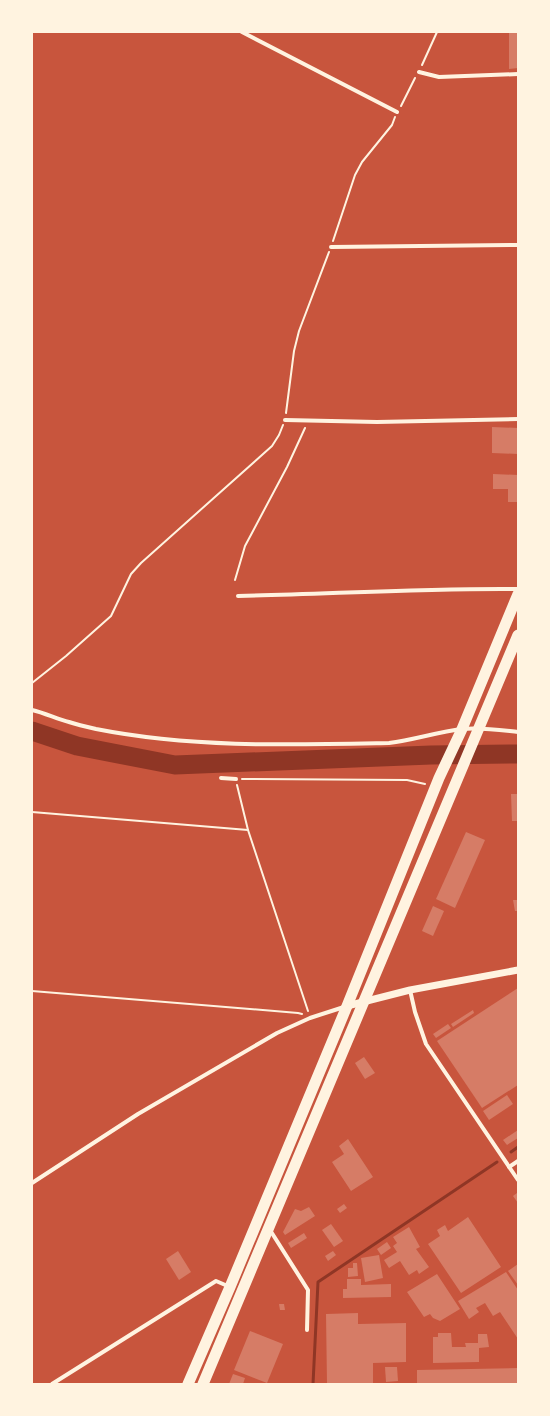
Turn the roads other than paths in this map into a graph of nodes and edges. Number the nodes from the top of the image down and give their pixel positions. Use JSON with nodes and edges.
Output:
{"nodes":[{"id":1,"x":242,"y":32,"type":"edge"},
{"id":2,"x":418,"y":72,"type":"road end"},
{"id":3,"x":518,"y":74,"type":"edge"},
{"id":4,"x":397,"y":112,"type":"road end"},
{"id":5,"x":518,"y":245,"type":"edge"},
{"id":6,"x":331,"y":247,"type":"road end"},
{"id":7,"x":518,"y":419,"type":"edge"},
{"id":8,"x":285,"y":420,"type":"road end"},
{"id":9,"x":518,"y":589,"type":"edge"},
{"id":10,"x":518,"y":594,"type":"edge"},
{"id":11,"x":238,"y":596,"type":"dead end"},
{"id":12,"x":518,"y":635,"type":"edge"},
{"id":13,"x":32,"y":710,"type":"edge"},
{"id":14,"x":461,"y":732,"type":"junction"},
{"id":15,"x":477,"y":732,"type":"junction"},
{"id":16,"x":518,"y":732,"type":"edge"},
{"id":17,"x":221,"y":778,"type":"dead end"},
{"id":18,"x":236,"y":779,"type":"road end"},
{"id":19,"x":518,"y":970,"type":"edge"},
{"id":20,"x":410,"y":990,"type":"junction"},
{"id":21,"x":364,"y":1001,"type":"junction"},
{"id":22,"x":347,"y":1006,"type":"junction"},
{"id":23,"x":518,"y":1161,"type":"edge"},
{"id":24,"x":509,"y":1167,"type":"junction"},
{"id":25,"x":518,"y":1180,"type":"edge"},
{"id":26,"x":32,"y":1183,"type":"edge"},
{"id":27,"x":269,"y":1229,"type":"junction"},
{"id":28,"x":230,"y":1287,"type":"junction"},
{"id":29,"x":307,"y":1330,"type":"dead end"},
{"id":30,"x":52,"y":1384,"type":"edge"},
{"id":31,"x":188,"y":1384,"type":"edge"},
{"id":32,"x":203,"y":1384,"type":"edge"}],
"edges":[{"from":1,"to":4,"type":"street"},
{"from":2,"to":3,"type":"street"},
{"from":5,"to":6,"type":"street"},
{"from":7,"to":8,"type":"street"},
{"from":9,"to":11,"type":"street"},
{"from":10,"to":14,"type":"highway"},
{"from":12,"to":15,"type":"highway"},
{"from":13,"to":14,"type":"street"},
{"from":14,"to":15,"type":"street"},
{"from":14,"to":22,"type":"highway"},
{"from":15,"to":16,"type":"street"},
{"from":15,"to":21,"type":"highway"},
{"from":17,"to":18,"type":"street"},
{"from":19,"to":20,"type":"street"},
{"from":20,"to":21,"type":"street"},
{"from":20,"to":24,"type":"street"},
{"from":21,"to":22,"type":"street"},
{"from":21,"to":27,"type":"highway"},
{"from":22,"to":26,"type":"street"},
{"from":22,"to":28,"type":"highway"},
{"from":23,"to":24,"type":"street"},
{"from":24,"to":25,"type":"street"},
{"from":27,"to":29,"type":"street"},
{"from":27,"to":32,"type":"highway"},
{"from":28,"to":30,"type":"street"},
{"from":28,"to":31,"type":"highway"}]}
